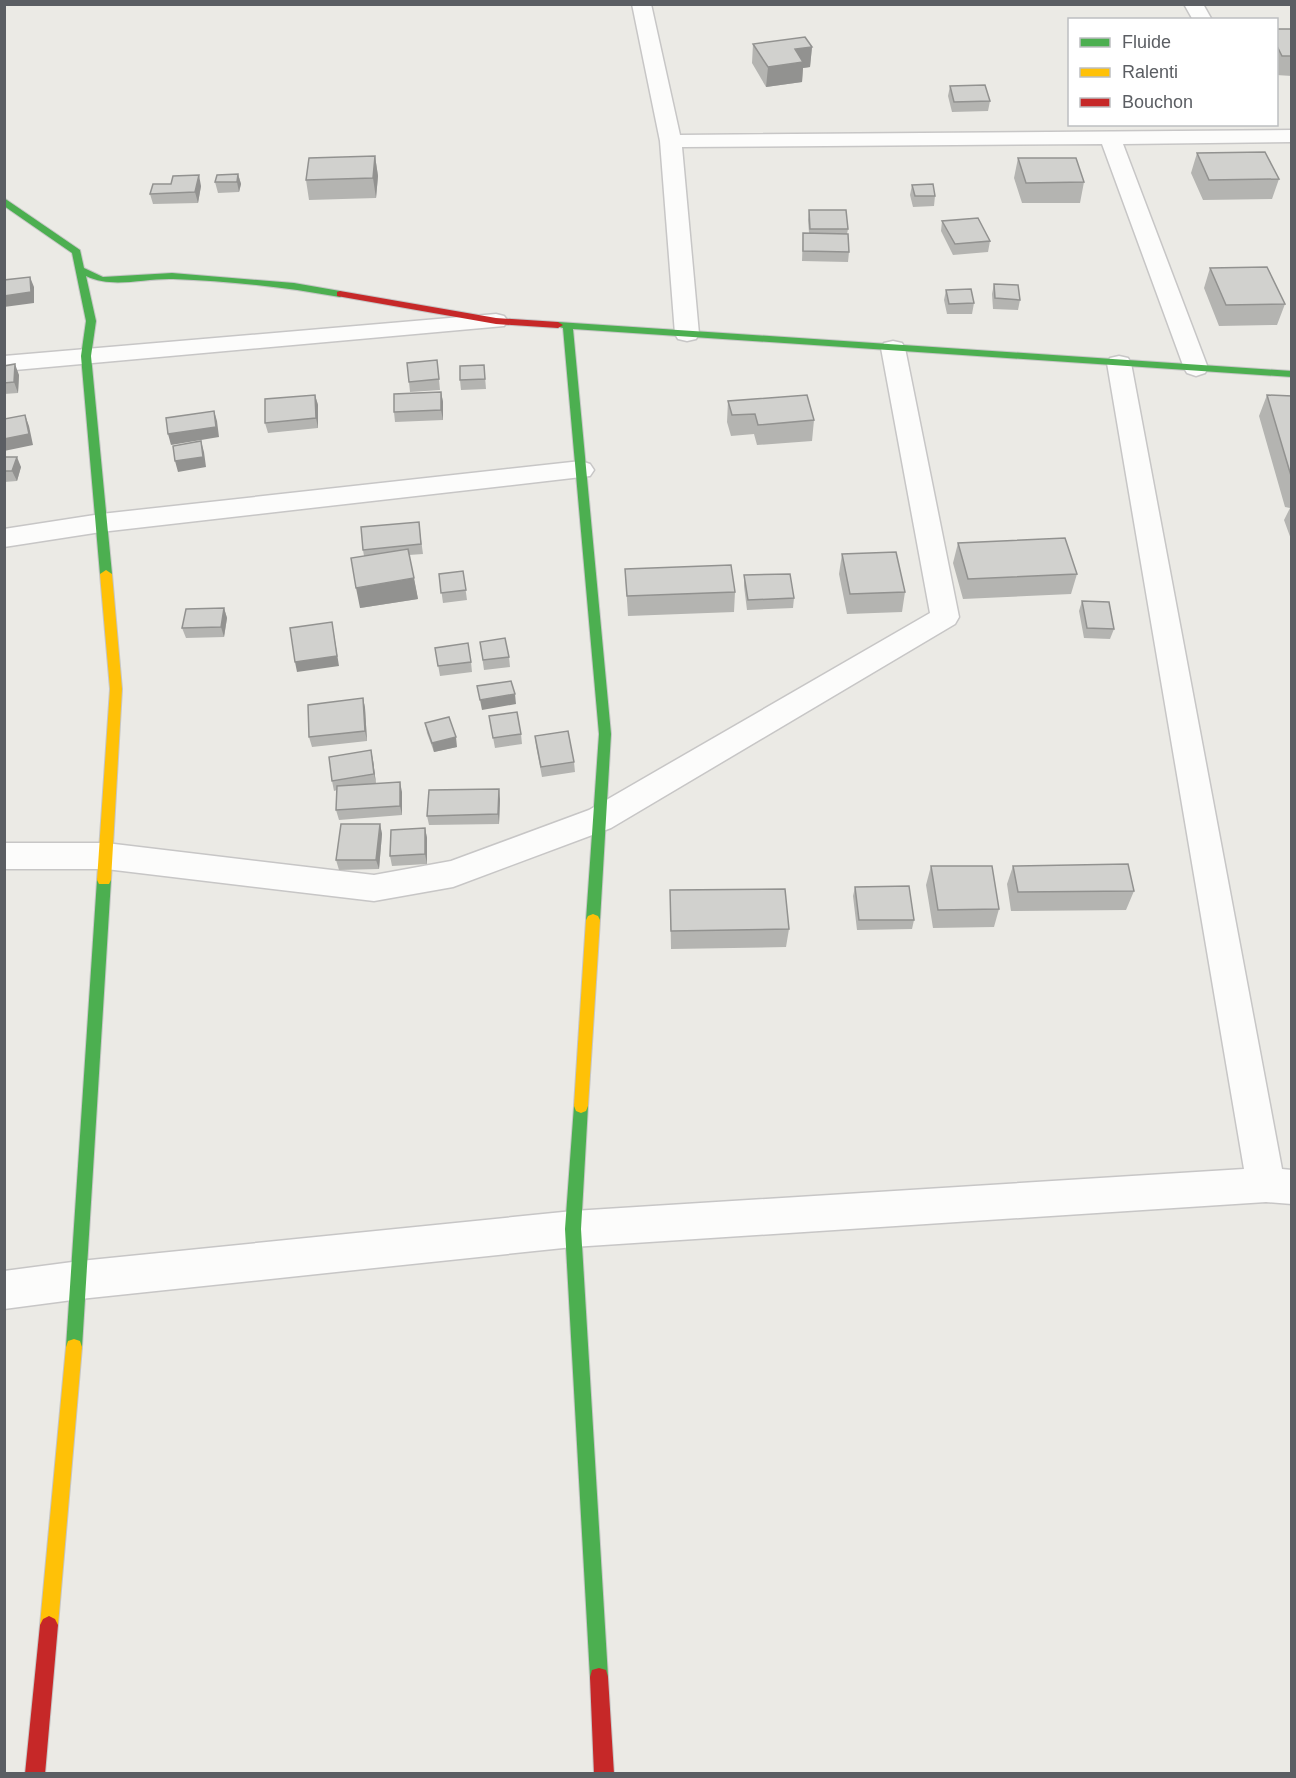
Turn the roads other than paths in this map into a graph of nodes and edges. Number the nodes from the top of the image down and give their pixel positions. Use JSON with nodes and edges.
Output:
{"nodes":[{"id":1,"x":641,"y":4,"type":"edge"},
{"id":2,"x":1193,"y":4,"type":"edge"},
{"id":3,"x":1202,"y":18,"type":"edge"},
{"id":4,"x":1282,"y":132,"type":"edge"},
{"id":5,"x":1110,"y":136,"type":"junction"},
{"id":6,"x":671,"y":141,"type":"junction"},
{"id":7,"x":1292,"y":156,"type":"edge"},
{"id":8,"x":4,"y":201,"type":"edge"},
{"id":9,"x":80,"y":270,"type":"junction"},
{"id":10,"x":496,"y":321,"type":"junction"},
{"id":11,"x":568,"y":326,"type":"junction"},
{"id":12,"x":687,"y":334,"type":"junction"},
{"id":13,"x":893,"y":348,"type":"junction"},
{"id":14,"x":86,"y":356,"type":"junction"},
{"id":15,"x":1119,"y":363,"type":"junction"},
{"id":16,"x":4,"y":364,"type":"edge"},
{"id":17,"x":1196,"y":368,"type":"junction"},
{"id":18,"x":1292,"y":374,"type":"edge"},
{"id":19,"x":581,"y":471,"type":"junction"},
{"id":20,"x":101,"y":523,"type":"junction"},
{"id":21,"x":4,"y":538,"type":"edge"},
{"id":22,"x":600,"y":819,"type":"junction"},
{"id":23,"x":4,"y":855,"type":"edge"},
{"id":24,"x":106,"y":855,"type":"junction"},
{"id":25,"x":1279,"y":1186,"type":"edge"},
{"id":26,"x":573,"y":1229,"type":"junction"},
{"id":27,"x":80,"y":1280,"type":"junction"},
{"id":28,"x":4,"y":1290,"type":"edge"},
{"id":29,"x":35,"y":1773,"type":"edge"},
{"id":30,"x":604,"y":1773,"type":"edge"}],
"edges":[{"from":1,"to":6,"type":"street"},
{"from":2,"to":3,"type":"street"},
{"from":4,"to":5,"type":"street"},
{"from":4,"to":7,"type":"street"},
{"from":5,"to":6,"type":"street"},
{"from":5,"to":17,"type":"street"},
{"from":6,"to":12,"type":"street"},
{"from":8,"to":9,"type":"street"},
{"from":9,"to":10,"type":"street"},
{"from":9,"to":14,"type":"street"},
{"from":10,"to":11,"type":"street"},
{"from":10,"to":14,"type":"street"},
{"from":11,"to":12,"type":"street"},
{"from":11,"to":19,"type":"street"},
{"from":12,"to":13,"type":"street"},
{"from":13,"to":15,"type":"street"},
{"from":13,"to":22,"type":"street"},
{"from":14,"to":16,"type":"street"},
{"from":14,"to":20,"type":"street"},
{"from":15,"to":17,"type":"street"},
{"from":15,"to":25,"type":"street"},
{"from":17,"to":18,"type":"street"},
{"from":19,"to":20,"type":"street"},
{"from":19,"to":22,"type":"street"},
{"from":20,"to":21,"type":"street"},
{"from":20,"to":24,"type":"street"},
{"from":22,"to":24,"type":"street"},
{"from":22,"to":26,"type":"street"},
{"from":23,"to":24,"type":"street"},
{"from":24,"to":27,"type":"street"},
{"from":25,"to":26,"type":"street"},
{"from":26,"to":27,"type":"street"},
{"from":26,"to":30,"type":"street"},
{"from":27,"to":28,"type":"street"},
{"from":27,"to":29,"type":"street"}]}
